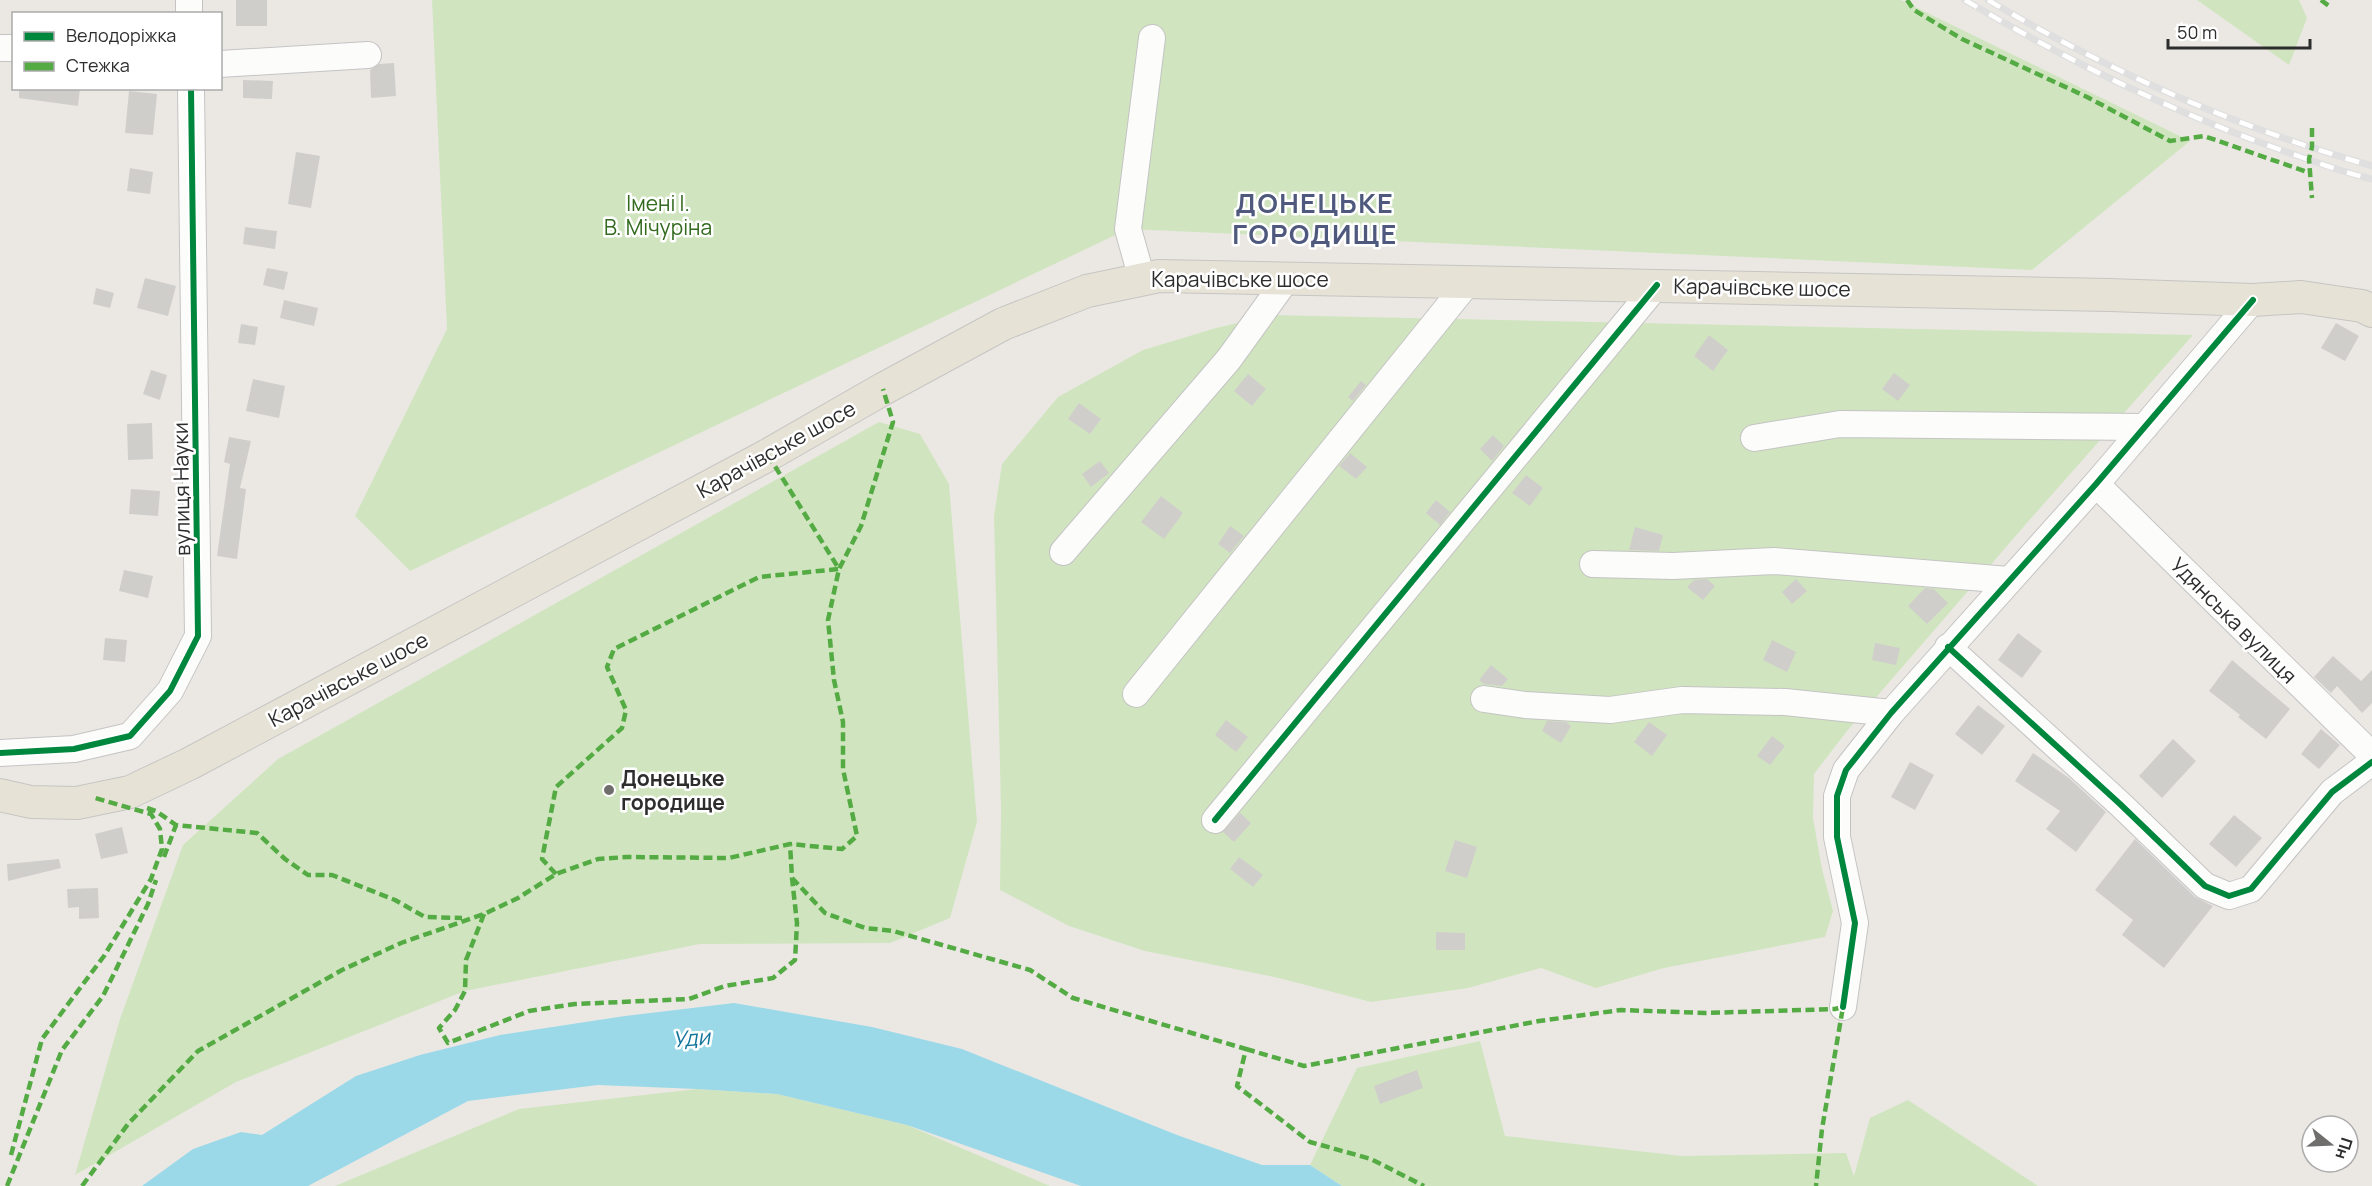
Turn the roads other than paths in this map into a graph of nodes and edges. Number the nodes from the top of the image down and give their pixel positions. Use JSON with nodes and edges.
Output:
{"nodes":[{"id":1,"x":1152,"y":38,"type":"dead end"},
{"id":2,"x":368,"y":55,"type":"dead end"},
{"id":3,"x":222,"y":64,"type":"edge"},
{"id":4,"x":191,"y":90,"type":"edge"},
{"id":5,"x":1288,"y":277,"type":"junction"},
{"id":6,"x":1142,"y":279,"type":"junction"},
{"id":7,"x":1468,"y":281,"type":"junction"},
{"id":8,"x":1658,"y":285,"type":"junction"},
{"id":9,"x":2253,"y":300,"type":"junction"},
{"id":10,"x":2372,"y":311,"type":"edge"},
{"id":11,"x":2145,"y":427,"type":"junction"},
{"id":12,"x":1754,"y":438,"type":"dead end"},
{"id":13,"x":2096,"y":484,"type":"junction"},
{"id":14,"x":1063,"y":552,"type":"dead end"},
{"id":15,"x":1593,"y":564,"type":"dead end"},
{"id":16,"x":2009,"y":580,"type":"junction"},
{"id":17,"x":1948,"y":647,"type":"junction"},
{"id":18,"x":1136,"y":694,"type":"dead end"},
{"id":19,"x":1484,"y":699,"type":"dead end"},
{"id":20,"x":1891,"y":713,"type":"junction"},
{"id":21,"x":0,"y":753,"type":"edge"},
{"id":22,"x":2372,"y":755,"type":"edge"},
{"id":23,"x":2372,"y":762,"type":"edge"},
{"id":24,"x":0,"y":795,"type":"edge"},
{"id":25,"x":1215,"y":820,"type":"dead end"},
{"id":26,"x":1843,"y":1007,"type":"dead end"}],
"edges":[{"from":1,"to":6,"type":"street"},
{"from":2,"to":3,"type":"street"},
{"from":4,"to":21,"type":"street","name":"вулиця Науки"},
{"from":5,"to":6,"type":"main road","name":"Карачівське шосе"},
{"from":5,"to":7,"type":"main road","name":"Карачівське шосе"},
{"from":5,"to":14,"type":"street"},
{"from":6,"to":24,"type":"main road","name":"Карачівське шосе"},
{"from":7,"to":8,"type":"main road","name":"Карачівське шосе"},
{"from":7,"to":18,"type":"street"},
{"from":8,"to":9,"type":"main road","name":"Карачівське шосе"},
{"from":8,"to":25,"type":"street"},
{"from":9,"to":10,"type":"main road","name":"Карачівське шосе"},
{"from":9,"to":11,"type":"street"},
{"from":11,"to":12,"type":"street"},
{"from":11,"to":13,"type":"street"},
{"from":13,"to":16,"type":"street"},
{"from":13,"to":22,"type":"street","name":"Удянська вулиця"},
{"from":15,"to":16,"type":"street"},
{"from":16,"to":17,"type":"street"},
{"from":17,"to":20,"type":"street"},
{"from":17,"to":23,"type":"street"},
{"from":19,"to":20,"type":"street"},
{"from":20,"to":26,"type":"street"}]}
